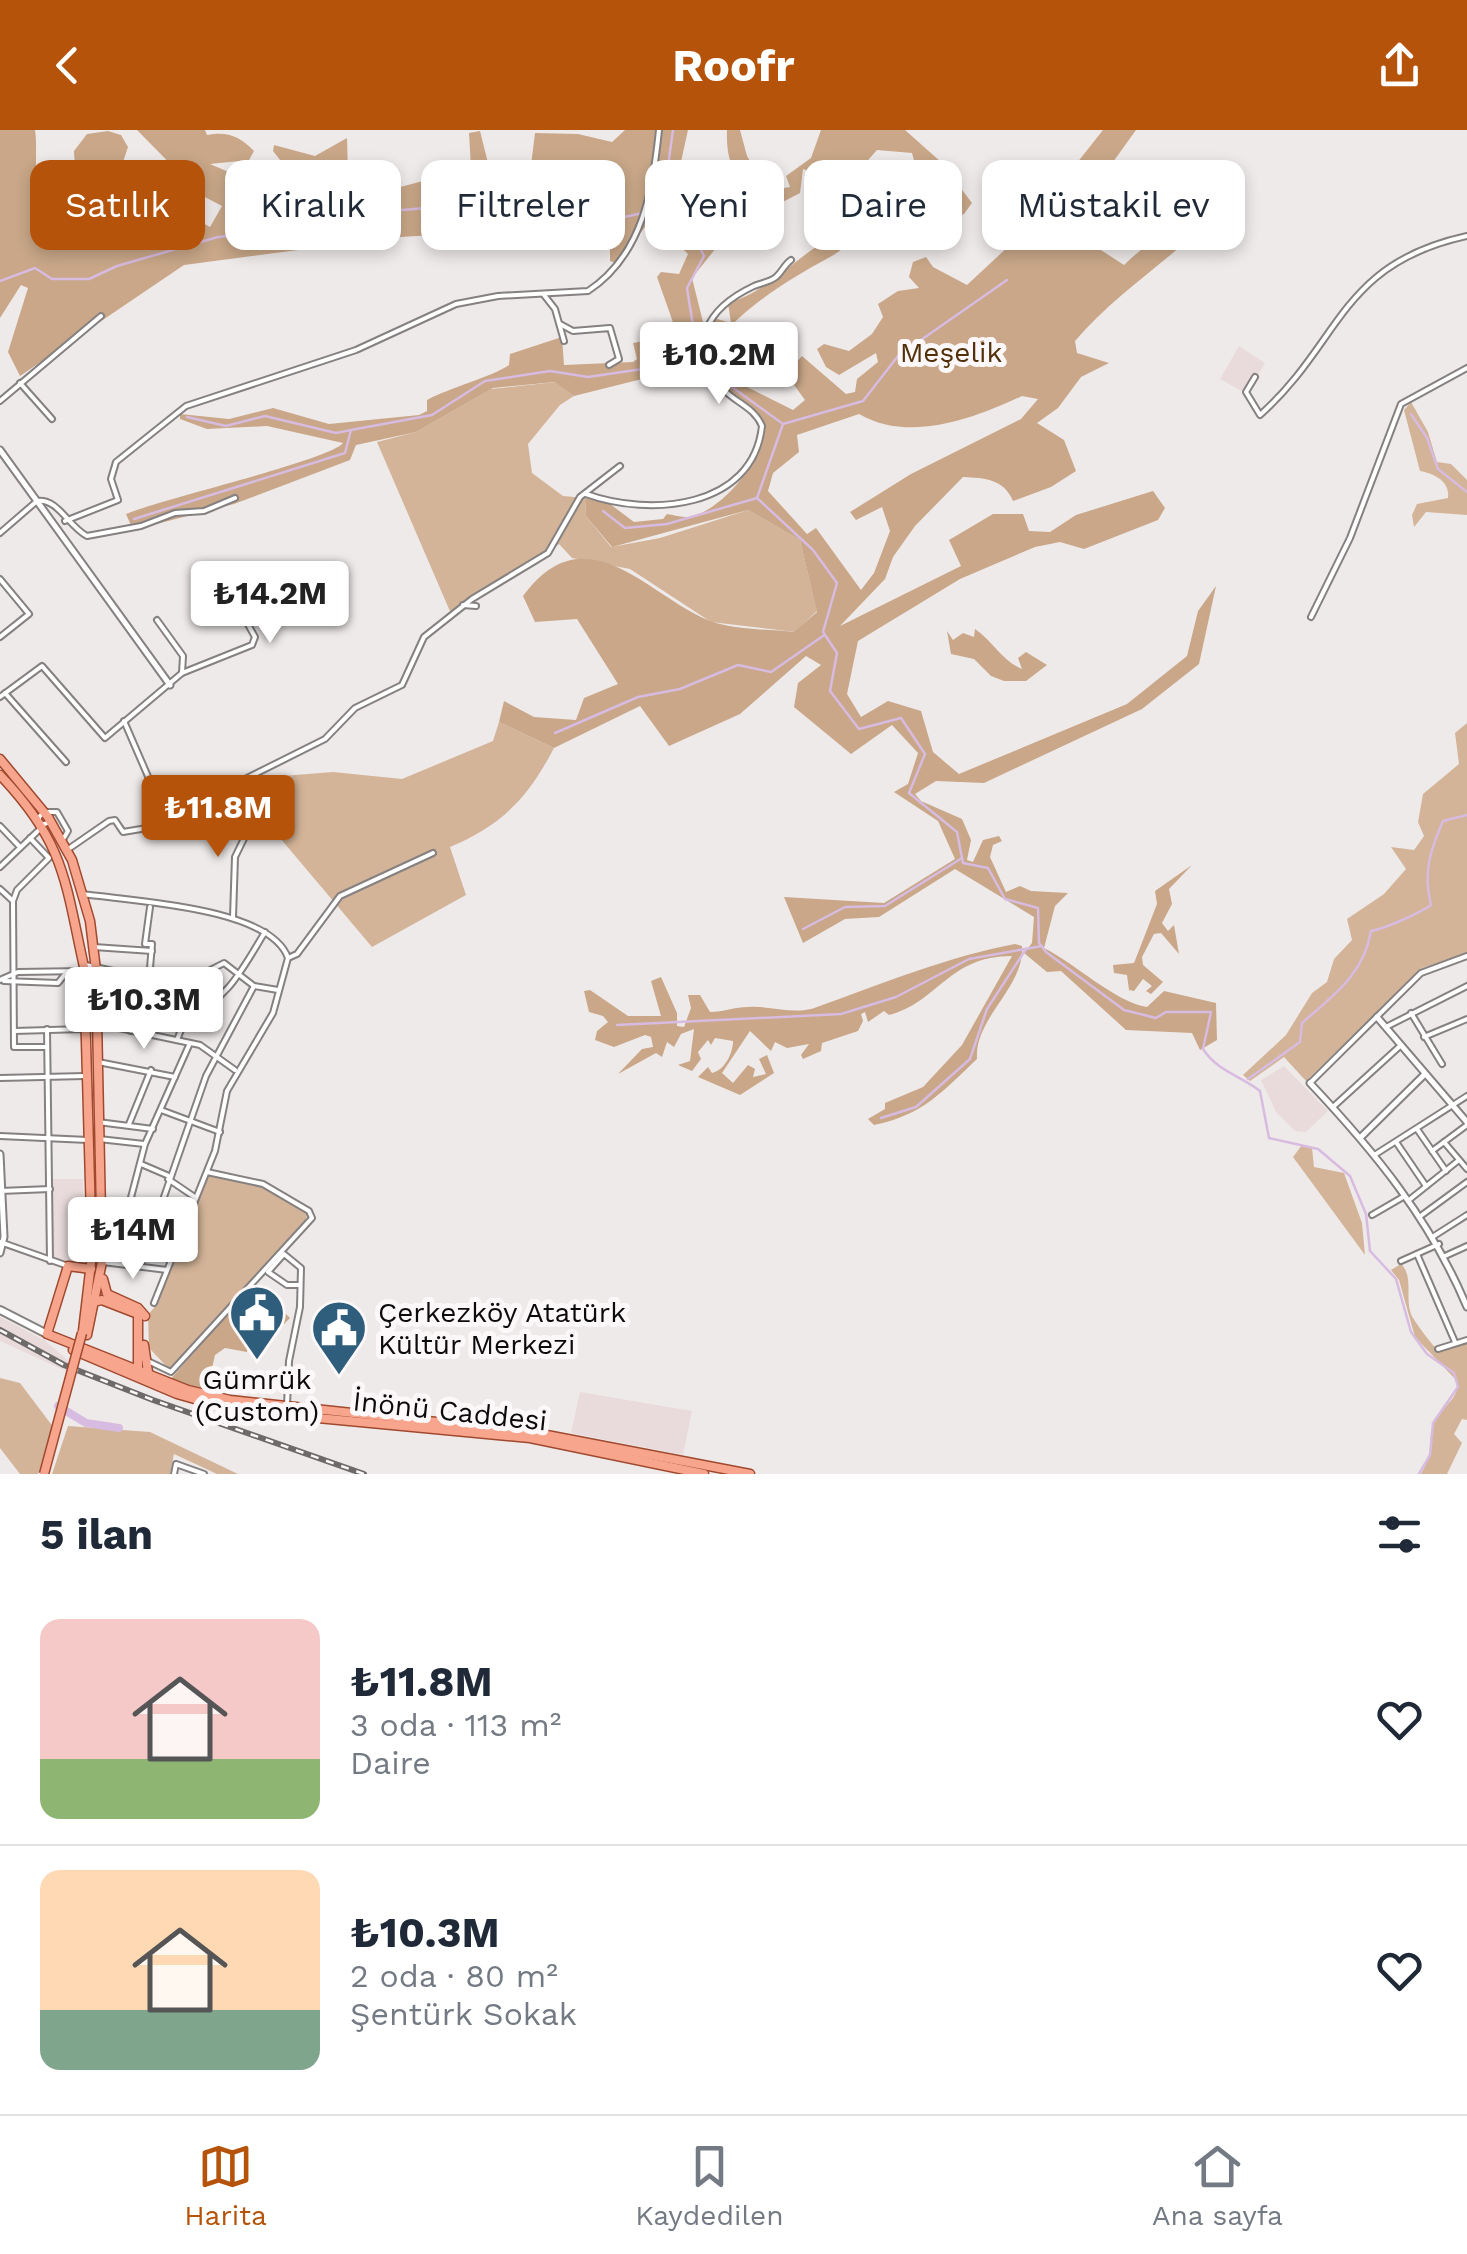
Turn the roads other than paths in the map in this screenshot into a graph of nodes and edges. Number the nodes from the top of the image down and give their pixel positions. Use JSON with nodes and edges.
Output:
{"nodes":[{"id":1,"x":659,"y":130,"type":"edge"},
{"id":2,"x":1467,"y":236,"type":"edge"},
{"id":3,"x":791,"y":260,"type":"dead end"},
{"id":4,"x":553,"y":294,"type":"junction"},
{"id":5,"x":544,"y":295,"type":"junction"},
{"id":6,"x":553,"y":306,"type":"junction"},
{"id":7,"x":101,"y":316,"type":"dead end"},
{"id":8,"x":558,"y":317,"type":"junction"},
{"id":9,"x":560,"y":324,"type":"junction"},
{"id":10,"x":564,"y":341,"type":"dead end"},
{"id":11,"x":609,"y":365,"type":"dead end"},
{"id":12,"x":1467,"y":368,"type":"edge"},
{"id":13,"x":1255,"y":377,"type":"dead end"},
{"id":14,"x":20,"y":384,"type":"junction"},
{"id":15,"x":0,"y":402,"type":"edge"},
{"id":16,"x":52,"y":419,"type":"dead end"},
{"id":17,"x":0,"y":450,"type":"edge"},
{"id":18,"x":620,"y":466,"type":"dead end"},
{"id":19,"x":585,"y":494,"type":"junction"},
{"id":20,"x":235,"y":498,"type":"dead end"},
{"id":21,"x":37,"y":501,"type":"junction"},
{"id":22,"x":66,"y":521,"type":"junction"},
{"id":23,"x":0,"y":533,"type":"edge"},
{"id":24,"x":219,"y":572,"type":"dead end"},
{"id":25,"x":0,"y":579,"type":"edge"},
{"id":26,"x":463,"y":605,"type":"junction"},
{"id":27,"x":476,"y":606,"type":"dead end"},
{"id":28,"x":1311,"y":617,"type":"dead end"},
{"id":29,"x":157,"y":620,"type":"dead end"},
{"id":30,"x":0,"y":637,"type":"edge"},
{"id":31,"x":182,"y":673,"type":"junction"},
{"id":32,"x":170,"y":685,"type":"junction"},
{"id":33,"x":2,"y":695,"type":"edge"},
{"id":34,"x":124,"y":721,"type":"junction"},
{"id":35,"x":0,"y":759,"type":"edge"},
{"id":36,"x":66,"y":762,"type":"dead end"},
{"id":37,"x":0,"y":775,"type":"edge"},
{"id":38,"x":254,"y":816,"type":"dead end"},
{"id":39,"x":166,"y":818,"type":"junction"},
{"id":40,"x":44,"y":820,"type":"junction"},
{"id":41,"x":0,"y":826,"type":"edge"},
{"id":42,"x":30,"y":838,"type":"junction"},
{"id":43,"x":20,"y":847,"type":"junction"},
{"id":44,"x":67,"y":850,"type":"junction"},
{"id":45,"x":433,"y":853,"type":"dead end"},
{"id":46,"x":0,"y":866,"type":"edge"},
{"id":47,"x":0,"y":889,"type":"edge"},
{"id":48,"x":83,"y":894,"type":"junction"},
{"id":49,"x":13,"y":902,"type":"junction"},
{"id":50,"x":150,"y":905,"type":"junction"},
{"id":51,"x":233,"y":918,"type":"junction"},
{"id":52,"x":265,"y":932,"type":"junction"},
{"id":53,"x":94,"y":947,"type":"junction"},
{"id":54,"x":152,"y":951,"type":"junction"},
{"id":55,"x":1467,"y":956,"type":"edge"},
{"id":56,"x":288,"y":958,"type":"junction"},
{"id":57,"x":84,"y":969,"type":"junction"},
{"id":58,"x":96,"y":970,"type":"junction"},
{"id":59,"x":66,"y":973,"type":"junction"},
{"id":60,"x":240,"y":976,"type":"junction"},
{"id":61,"x":14,"y":978,"type":"junction"},
{"id":62,"x":138,"y":978,"type":"junction"},
{"id":63,"x":149,"y":980,"type":"junction"},
{"id":64,"x":2,"y":981,"type":"edge"},
{"id":65,"x":172,"y":984,"type":"junction"},
{"id":66,"x":254,"y":986,"type":"junction"},
{"id":67,"x":1467,"y":986,"type":"edge"},
{"id":68,"x":278,"y":990,"type":"junction"},
{"id":69,"x":1411,"y":1013,"type":"junction"},
{"id":70,"x":186,"y":1017,"type":"junction"},
{"id":71,"x":1377,"y":1017,"type":"junction"},
{"id":72,"x":1467,"y":1019,"type":"edge"},
{"id":73,"x":97,"y":1024,"type":"junction"},
{"id":74,"x":1386,"y":1027,"type":"junction"},
{"id":75,"x":47,"y":1029,"type":"junction"},
{"id":76,"x":84,"y":1029,"type":"junction"},
{"id":77,"x":14,"y":1030,"type":"junction"},
{"id":78,"x":131,"y":1031,"type":"junction"},
{"id":79,"x":1424,"y":1037,"type":"junction"},
{"id":80,"x":176,"y":1040,"type":"junction"},
{"id":81,"x":190,"y":1043,"type":"junction"},
{"id":82,"x":1401,"y":1046,"type":"junction"},
{"id":83,"x":48,"y":1047,"type":"junction"},
{"id":84,"x":217,"y":1055,"type":"junction"},
{"id":85,"x":98,"y":1062,"type":"junction"},
{"id":86,"x":1442,"y":1064,"type":"dead end"},
{"id":87,"x":151,"y":1070,"type":"junction"},
{"id":88,"x":235,"y":1070,"type":"junction"},
{"id":89,"x":1424,"y":1074,"type":"junction"},
{"id":90,"x":86,"y":1076,"type":"junction"},
{"id":91,"x":48,"y":1077,"type":"junction"},
{"id":92,"x":0,"y":1078,"type":"edge"},
{"id":93,"x":175,"y":1078,"type":"junction"},
{"id":94,"x":1310,"y":1083,"type":"joint"},
{"id":95,"x":1467,"y":1096,"type":"edge"},
{"id":96,"x":1452,"y":1104,"type":"junction"},
{"id":97,"x":1334,"y":1108,"type":"junction"},
{"id":98,"x":161,"y":1110,"type":"junction"},
{"id":99,"x":98,"y":1122,"type":"junction"},
{"id":100,"x":191,"y":1123,"type":"junction"},
{"id":101,"x":1467,"y":1123,"type":"edge"},
{"id":102,"x":129,"y":1124,"type":"junction"},
{"id":103,"x":1416,"y":1128,"type":"junction"},
{"id":104,"x":153,"y":1129,"type":"junction"},
{"id":105,"x":220,"y":1132,"type":"junction"},
{"id":106,"x":0,"y":1136,"type":"edge"},
{"id":107,"x":1361,"y":1137,"type":"junction"},
{"id":108,"x":51,"y":1139,"type":"junction"},
{"id":109,"x":99,"y":1139,"type":"junction"},
{"id":110,"x":88,"y":1140,"type":"junction"},
{"id":111,"x":1396,"y":1142,"type":"junction"},
{"id":112,"x":1443,"y":1142,"type":"junction"},
{"id":113,"x":145,"y":1144,"type":"junction"},
{"id":114,"x":1432,"y":1152,"type":"junction"},
{"id":115,"x":0,"y":1154,"type":"edge"},
{"id":116,"x":1376,"y":1154,"type":"junction"},
{"id":117,"x":1460,"y":1160,"type":"junction"},
{"id":118,"x":140,"y":1164,"type":"junction"},
{"id":119,"x":1467,"y":1168,"type":"edge"},
{"id":120,"x":1446,"y":1171,"type":"junction"},
{"id":121,"x":206,"y":1172,"type":"junction"},
{"id":122,"x":169,"y":1178,"type":"junction"},
{"id":123,"x":1467,"y":1182,"type":"edge"},
{"id":124,"x":1426,"y":1186,"type":"junction"},
{"id":125,"x":51,"y":1189,"type":"junction"},
{"id":126,"x":1,"y":1191,"type":"edge"},
{"id":127,"x":196,"y":1198,"type":"junction"},
{"id":128,"x":1408,"y":1198,"type":"junction"},
{"id":129,"x":101,"y":1204,"type":"junction"},
{"id":130,"x":128,"y":1205,"type":"junction"},
{"id":131,"x":156,"y":1211,"type":"junction"},
{"id":132,"x":1372,"y":1215,"type":"dead end"},
{"id":133,"x":1422,"y":1215,"type":"junction"},
{"id":134,"x":1467,"y":1215,"type":"edge"},
{"id":135,"x":106,"y":1232,"type":"dead end"},
{"id":136,"x":148,"y":1234,"type":"junction"},
{"id":137,"x":1434,"y":1236,"type":"junction"},
{"id":138,"x":1,"y":1243,"type":"edge"},
{"id":139,"x":1438,"y":1244,"type":"junction"},
{"id":140,"x":1466,"y":1248,"type":"edge"},
{"id":141,"x":0,"y":1254,"type":"edge"},
{"id":142,"x":1417,"y":1254,"type":"junction"},
{"id":143,"x":1445,"y":1256,"type":"junction"},
{"id":144,"x":50,"y":1262,"type":"junction"},
{"id":145,"x":1400,"y":1262,"type":"dead end"},
{"id":146,"x":102,"y":1263,"type":"junction"},
{"id":147,"x":68,"y":1266,"type":"junction"},
{"id":148,"x":140,"y":1266,"type":"junction"},
{"id":149,"x":91,"y":1269,"type":"junction"},
{"id":150,"x":168,"y":1270,"type":"junction"},
{"id":151,"x":299,"y":1284,"type":"junction"},
{"id":152,"x":94,"y":1302,"type":"junction"},
{"id":153,"x":154,"y":1303,"type":"dead end"},
{"id":154,"x":1467,"y":1308,"type":"edge"},
{"id":155,"x":0,"y":1310,"type":"edge"},
{"id":156,"x":47,"y":1334,"type":"junction"},
{"id":157,"x":84,"y":1334,"type":"junction"},
{"id":158,"x":1467,"y":1340,"type":"edge"},
{"id":159,"x":1455,"y":1342,"type":"junction"},
{"id":160,"x":1438,"y":1349,"type":"dead end"},
{"id":161,"x":146,"y":1360,"type":"junction"},
{"id":162,"x":142,"y":1374,"type":"junction"},
{"id":163,"x":287,"y":1410,"type":"junction"},
{"id":164,"x":389,"y":1423,"type":"junction"},
{"id":165,"x":45,"y":1474,"type":"edge"},
{"id":166,"x":174,"y":1474,"type":"edge"},
{"id":167,"x":204,"y":1474,"type":"edge"},
{"id":168,"x":704,"y":1474,"type":"edge"},
{"id":169,"x":750,"y":1474,"type":"edge"}],
"edges":[{"from":1,"to":4,"type":"street"},
{"from":2,"to":13,"type":"street"},
{"from":3,"to":19,"type":"street"},
{"from":4,"to":5,"type":"street"},
{"from":4,"to":6,"type":"street"},
{"from":4,"to":8,"type":"street"},
{"from":5,"to":6,"type":"street"},
{"from":5,"to":22,"type":"street"},
{"from":6,"to":8,"type":"street"},
{"from":7,"to":14,"type":"street"},
{"from":8,"to":9,"type":"street"},
{"from":9,"to":10,"type":"street"},
{"from":9,"to":11,"type":"street"},
{"from":12,"to":28,"type":"street"},
{"from":14,"to":15,"type":"street"},
{"from":14,"to":16,"type":"street"},
{"from":17,"to":21,"type":"street"},
{"from":18,"to":19,"type":"street"},
{"from":19,"to":26,"type":"street"},
{"from":20,"to":22,"type":"street"},
{"from":21,"to":22,"type":"street"},
{"from":21,"to":23,"type":"street"},
{"from":21,"to":32,"type":"street"},
{"from":24,"to":31,"type":"street"},
{"from":25,"to":30,"type":"street"},
{"from":26,"to":27,"type":"street"},
{"from":26,"to":39,"type":"street"},
{"from":29,"to":31,"type":"street"},
{"from":31,"to":32,"type":"street"},
{"from":32,"to":34,"type":"street"},
{"from":33,"to":34,"type":"street"},
{"from":33,"to":36,"type":"street"},
{"from":34,"to":39,"type":"street"},
{"from":35,"to":40,"type":"main road"},
{"from":37,"to":40,"type":"main road"},
{"from":38,"to":51,"type":"street"},
{"from":39,"to":44,"type":"street"},
{"from":40,"to":42,"type":"street"},
{"from":40,"to":44,"type":"main road"},
{"from":40,"to":57,"type":"main road"},
{"from":41,"to":43,"type":"street"},
{"from":42,"to":43,"type":"street"},
{"from":42,"to":49,"type":"street"},
{"from":43,"to":46,"type":"street"},
{"from":44,"to":48,"type":"main road"},
{"from":45,"to":56,"type":"street"},
{"from":47,"to":49,"type":"street"},
{"from":48,"to":50,"type":"street"},
{"from":48,"to":53,"type":"main road"},
{"from":49,"to":61,"type":"street"},
{"from":50,"to":51,"type":"street"},
{"from":50,"to":54,"type":"street"},
{"from":51,"to":52,"type":"street"},
{"from":52,"to":56,"type":"street"},
{"from":52,"to":60,"type":"street"},
{"from":53,"to":54,"type":"street"},
{"from":53,"to":58,"type":"main road"},
{"from":54,"to":63,"type":"street"},
{"from":55,"to":71,"type":"street"},
{"from":56,"to":68,"type":"street"},
{"from":57,"to":58,"type":"street"},
{"from":57,"to":59,"type":"street"},
{"from":57,"to":76,"type":"main road"},
{"from":58,"to":62,"type":"street"},
{"from":58,"to":73,"type":"main road"},
{"from":59,"to":61,"type":"street"},
{"from":59,"to":61,"type":"street"},
{"from":60,"to":65,"type":"street"},
{"from":60,"to":66,"type":"street"},
{"from":60,"to":70,"type":"street"},
{"from":61,"to":64,"type":"street"},
{"from":61,"to":77,"type":"street"},
{"from":62,"to":63,"type":"street"},
{"from":62,"to":78,"type":"street"},
{"from":63,"to":65,"type":"street"},
{"from":65,"to":70,"type":"street"},
{"from":66,"to":68,"type":"street"},
{"from":66,"to":84,"type":"street"},
{"from":67,"to":69,"type":"street"},
{"from":68,"to":88,"type":"street"},
{"from":69,"to":74,"type":"street"},
{"from":69,"to":79,"type":"street"},
{"from":70,"to":80,"type":"street"},
{"from":71,"to":74,"type":"street"},
{"from":71,"to":94,"type":"street"},
{"from":72,"to":79,"type":"street"},
{"from":73,"to":78,"type":"street"},
{"from":73,"to":85,"type":"main road"},
{"from":74,"to":82,"type":"street"},
{"from":75,"to":76,"type":"street"},
{"from":75,"to":77,"type":"street"},
{"from":75,"to":83,"type":"street"},
{"from":76,"to":90,"type":"main road"},
{"from":77,"to":83,"type":"street"},
{"from":78,"to":80,"type":"street"},
{"from":79,"to":86,"type":"street"},
{"from":80,"to":81,"type":"street"},
{"from":81,"to":84,"type":"street"},
{"from":81,"to":93,"type":"street"},
{"from":82,"to":89,"type":"street"},
{"from":82,"to":97,"type":"street"},
{"from":83,"to":91,"type":"street"},
{"from":84,"to":88,"type":"street"},
{"from":84,"to":100,"type":"street"},
{"from":85,"to":87,"type":"street"},
{"from":85,"to":99,"type":"main road"},
{"from":87,"to":93,"type":"street"},
{"from":87,"to":102,"type":"street"},
{"from":88,"to":105,"type":"street"},
{"from":89,"to":96,"type":"street"},
{"from":89,"to":107,"type":"street"},
{"from":90,"to":91,"type":"street"},
{"from":90,"to":110,"type":"main road"},
{"from":91,"to":92,"type":"street"},
{"from":91,"to":108,"type":"street"},
{"from":93,"to":98,"type":"street"},
{"from":94,"to":97,"type":"street"},
{"from":95,"to":96,"type":"street"},
{"from":96,"to":101,"type":"street"},
{"from":96,"to":103,"type":"street"},
{"from":97,"to":107,"type":"street"},
{"from":98,"to":100,"type":"street"},
{"from":98,"to":104,"type":"street"},
{"from":99,"to":102,"type":"street"},
{"from":99,"to":109,"type":"main road"},
{"from":100,"to":105,"type":"street"},
{"from":100,"to":122,"type":"street"},
{"from":101,"to":112,"type":"street"},
{"from":102,"to":104,"type":"street"},
{"from":103,"to":111,"type":"street"},
{"from":103,"to":114,"type":"street"},
{"from":104,"to":113,"type":"street"},
{"from":105,"to":121,"type":"street"},
{"from":106,"to":108,"type":"street"},
{"from":107,"to":116,"type":"street"},
{"from":108,"to":110,"type":"street"},
{"from":108,"to":125,"type":"street"},
{"from":109,"to":113,"type":"street"},
{"from":109,"to":129,"type":"main road"},
{"from":110,"to":149,"type":"main road"},
{"from":111,"to":116,"type":"street"},
{"from":111,"to":124,"type":"street"},
{"from":112,"to":114,"type":"street"},
{"from":112,"to":117,"type":"street"},
{"from":113,"to":118,"type":"street"},
{"from":114,"to":120,"type":"street"},
{"from":115,"to":126,"type":"street"},
{"from":116,"to":128,"type":"street"},
{"from":117,"to":119,"type":"street"},
{"from":117,"to":120,"type":"street"},
{"from":118,"to":122,"type":"street"},
{"from":118,"to":130,"type":"street"},
{"from":120,"to":124,"type":"street"},
{"from":121,"to":127,"type":"street"},
{"from":121,"to":161,"type":"street"},
{"from":122,"to":127,"type":"street"},
{"from":122,"to":131,"type":"street"},
{"from":123,"to":133,"type":"street"},
{"from":124,"to":128,"type":"street"},
{"from":125,"to":126,"type":"street"},
{"from":125,"to":144,"type":"street"},
{"from":126,"to":138,"type":"street"},
{"from":127,"to":150,"type":"street"},
{"from":128,"to":132,"type":"street"},
{"from":128,"to":133,"type":"street"},
{"from":129,"to":130,"type":"street"},
{"from":129,"to":146,"type":"main road"},
{"from":130,"to":131,"type":"street"},
{"from":131,"to":136,"type":"street"},
{"from":133,"to":137,"type":"street"},
{"from":134,"to":137,"type":"street"},
{"from":135,"to":136,"type":"street"},
{"from":136,"to":148,"type":"street"},
{"from":137,"to":139,"type":"street"},
{"from":138,"to":141,"type":"street"},
{"from":138,"to":144,"type":"street"},
{"from":139,"to":142,"type":"street"},
{"from":139,"to":143,"type":"street"},
{"from":140,"to":143,"type":"street"},
{"from":142,"to":145,"type":"street"},
{"from":142,"to":159,"type":"street"},
{"from":143,"to":154,"type":"street"},
{"from":144,"to":147,"type":"street"},
{"from":146,"to":148,"type":"street"},
{"from":146,"to":152,"type":"main road"},
{"from":146,"to":161,"type":"main road"},
{"from":147,"to":149,"type":"main road"},
{"from":147,"to":156,"type":"main road"},
{"from":148,"to":150,"type":"street"},
{"from":149,"to":157,"type":"main road"},
{"from":150,"to":153,"type":"street"},
{"from":151,"to":151,"type":"street"},
{"from":151,"to":163,"type":"street"},
{"from":152,"to":157,"type":"main road"},
{"from":152,"to":162,"type":"main road"},
{"from":155,"to":156,"type":"main road"},
{"from":156,"to":162,"type":"main road","name":"İnönü Caddesi"},
{"from":157,"to":165,"type":"main road","bridge":true},
{"from":158,"to":159,"type":"street"},
{"from":159,"to":160,"type":"street"},
{"from":161,"to":162,"type":"main road"},
{"from":162,"to":163,"type":"main road","name":"İnönü Caddesi"},
{"from":162,"to":164,"type":"main road","name":"İnönü Caddesi"},
{"from":163,"to":164,"type":"main road","name":"İnönü Caddesi"},
{"from":164,"to":168,"type":"main road","name":"İnönü Caddesi"},
{"from":164,"to":169,"type":"main road","name":"İnönü Caddesi"},
{"from":166,"to":167,"type":"street"}]}
